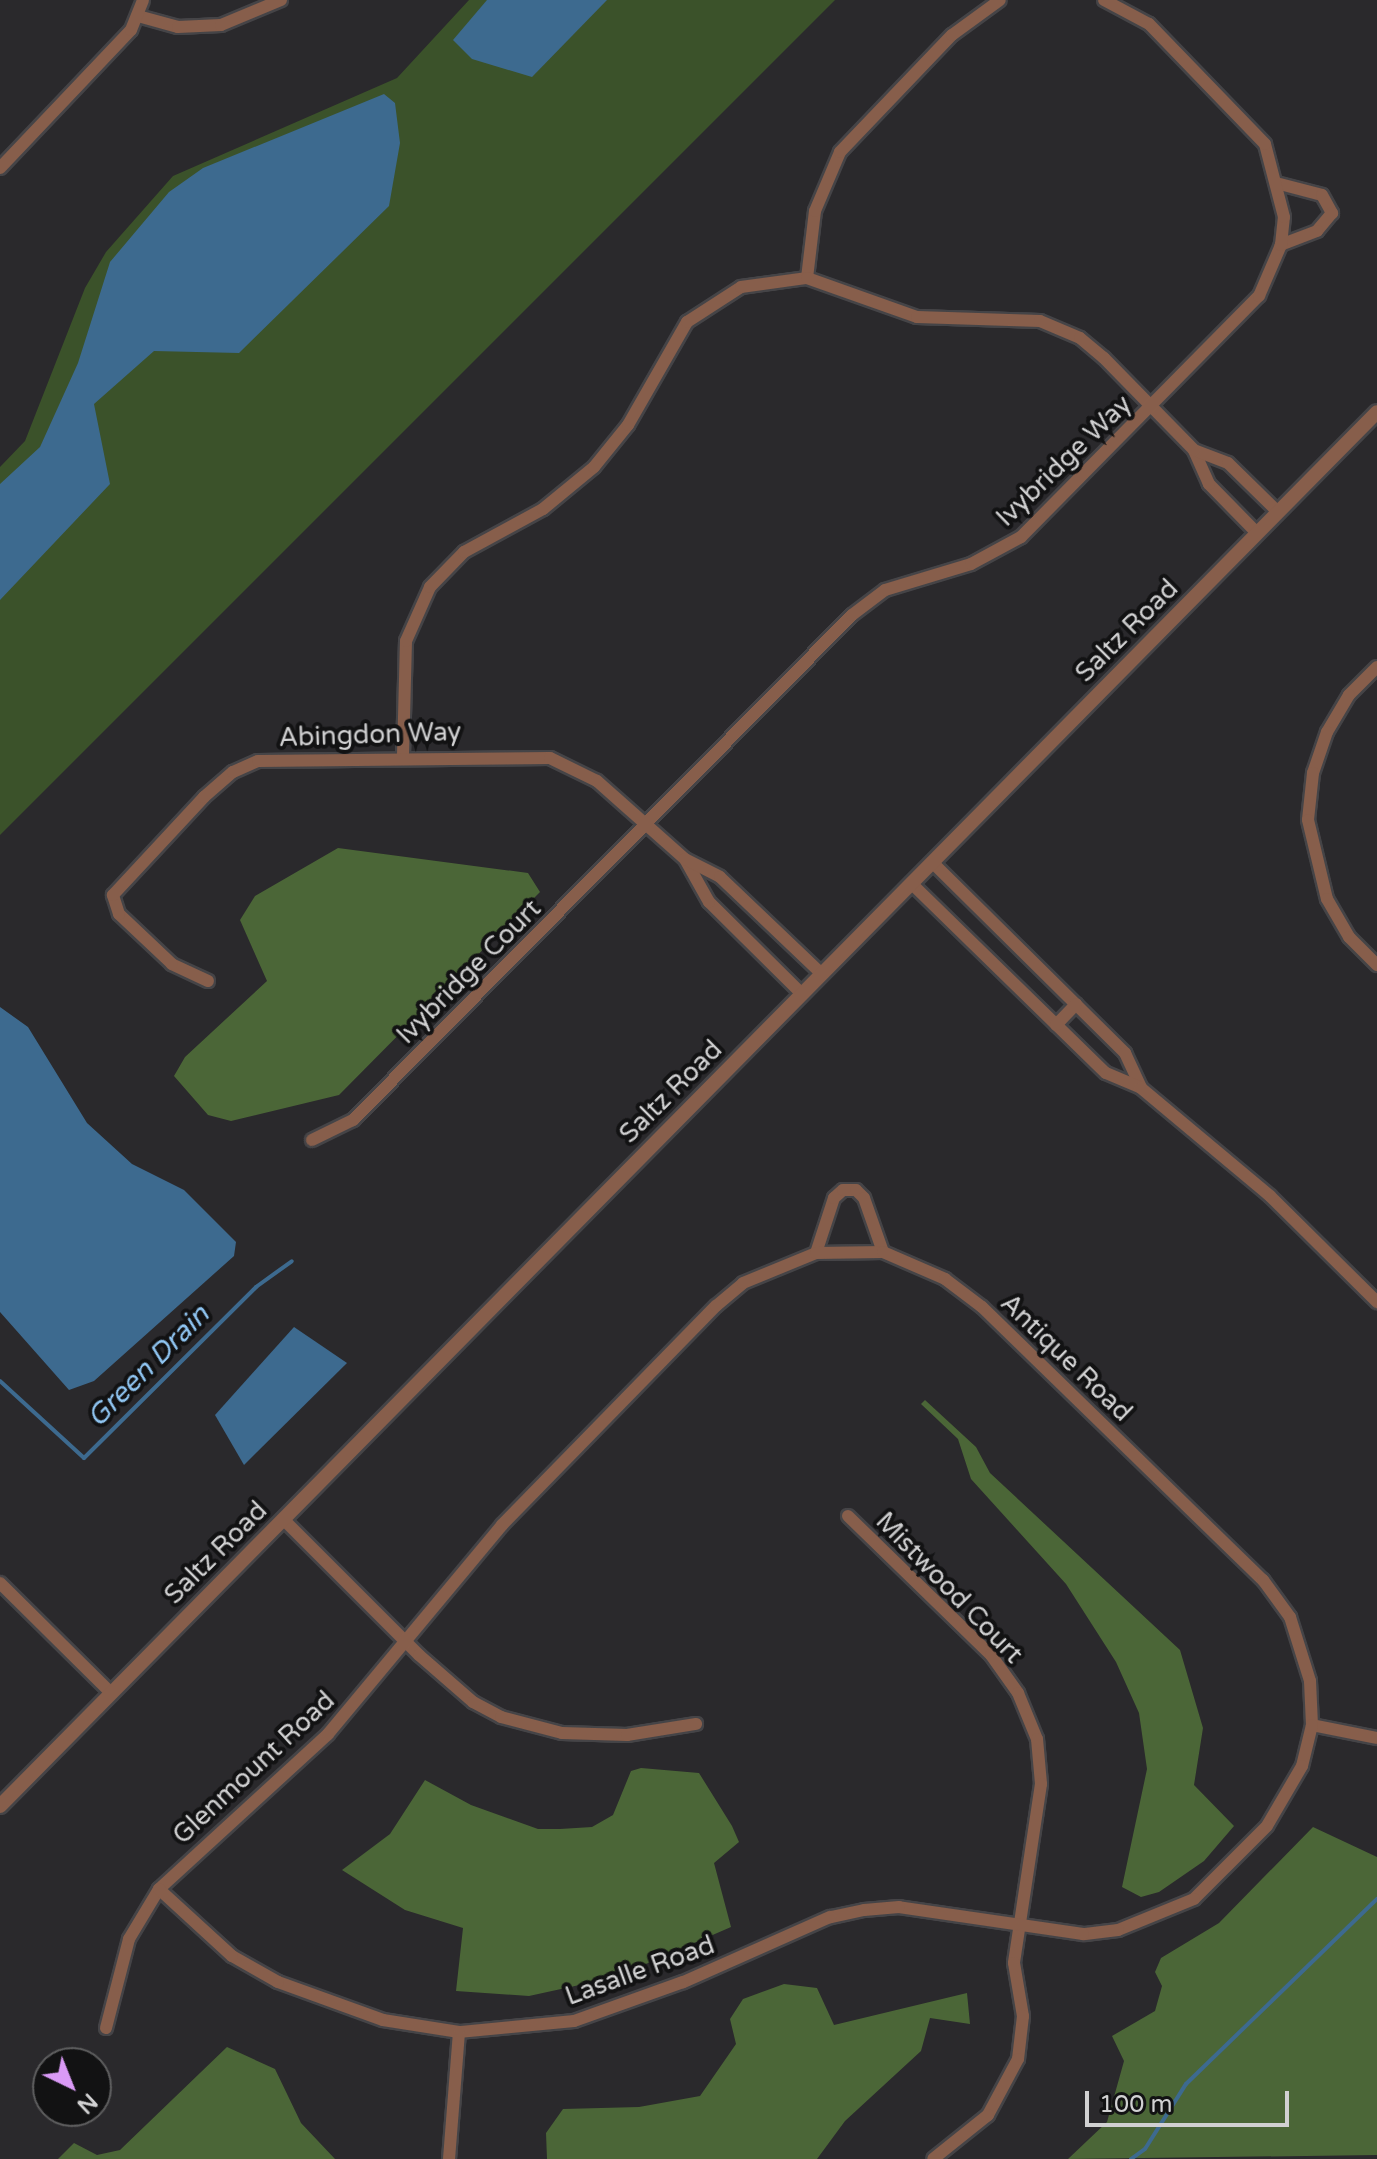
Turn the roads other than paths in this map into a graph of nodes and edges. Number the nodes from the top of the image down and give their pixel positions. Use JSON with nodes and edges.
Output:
{"nodes":[{"id":1,"x":143,"y":0,"type":"edge"},
{"id":2,"x":281,"y":0,"type":"edge"},
{"id":3,"x":1000,"y":0,"type":"edge"},
{"id":4,"x":1104,"y":0,"type":"edge"},
{"id":5,"x":138,"y":16,"type":"junction"},
{"id":6,"x":0,"y":168,"type":"edge"},
{"id":7,"x":1280,"y":184,"type":"junction"},
{"id":8,"x":1281,"y":245,"type":"junction"},
{"id":9,"x":807,"y":278,"type":"junction"},
{"id":10,"x":1153,"y":406,"type":"junction"},
{"id":11,"x":1377,"y":412,"type":"edge"},
{"id":12,"x":1194,"y":450,"type":"junction"},
{"id":13,"x":1278,"y":512,"type":"junction"},
{"id":14,"x":1257,"y":533,"type":"junction"},
{"id":15,"x":1377,"y":667,"type":"edge"},
{"id":16,"x":403,"y":755,"type":"junction"},
{"id":17,"x":648,"y":823,"type":"junction"},
{"id":18,"x":685,"y":859,"type":"junction"},
{"id":19,"x":932,"y":862,"type":"junction"},
{"id":20,"x":911,"y":883,"type":"junction"},
{"id":21,"x":1377,"y":965,"type":"edge"},
{"id":22,"x":822,"y":974,"type":"junction"},
{"id":23,"x":208,"y":981,"type":"dead end"},
{"id":24,"x":802,"y":994,"type":"junction"},
{"id":25,"x":1076,"y":1004,"type":"junction"},
{"id":26,"x":1056,"y":1025,"type":"junction"},
{"id":27,"x":1141,"y":1088,"type":"junction"},
{"id":28,"x":312,"y":1140,"type":"dead end"},
{"id":29,"x":883,"y":1252,"type":"junction"},
{"id":30,"x":816,"y":1253,"type":"junction"},
{"id":31,"x":1377,"y":1302,"type":"edge"},
{"id":32,"x":848,"y":1516,"type":"dead end"},
{"id":33,"x":283,"y":1519,"type":"junction"},
{"id":34,"x":0,"y":1583,"type":"edge"},
{"id":35,"x":408,"y":1641,"type":"junction"},
{"id":36,"x":111,"y":1693,"type":"junction"},
{"id":37,"x":696,"y":1724,"type":"dead end"},
{"id":38,"x":1312,"y":1725,"type":"junction"},
{"id":39,"x":1377,"y":1738,"type":"edge"},
{"id":40,"x":0,"y":1806,"type":"edge"},
{"id":41,"x":159,"y":1889,"type":"junction"},
{"id":42,"x":1022,"y":1927,"type":"junction"},
{"id":43,"x":106,"y":2028,"type":"dead end"},
{"id":44,"x":459,"y":2032,"type":"junction"},
{"id":45,"x":449,"y":2159,"type":"edge"},
{"id":46,"x":933,"y":2159,"type":"edge"}],
"edges":[{"from":1,"to":5,"type":"street"},
{"from":2,"to":5,"type":"street"},
{"from":3,"to":9,"type":"street"},
{"from":4,"to":7,"type":"street","name":"Ivybridge Way"},
{"from":5,"to":6,"type":"street"},
{"from":7,"to":8,"type":"street","name":"Ivybridge Way"},
{"from":7,"to":8,"type":"street"},
{"from":8,"to":10,"type":"street","name":"Ivybridge Way"},
{"from":9,"to":10,"type":"street"},
{"from":9,"to":16,"type":"street"},
{"from":10,"to":12,"type":"street"},
{"from":10,"to":17,"type":"street","name":"Ivybridge Way"},
{"from":11,"to":13,"type":"street","name":"Saltz Road"},
{"from":12,"to":13,"type":"street"},
{"from":12,"to":14,"type":"street"},
{"from":13,"to":14,"type":"street","name":"Saltz Road"},
{"from":14,"to":19,"type":"street","name":"Saltz Road"},
{"from":15,"to":21,"type":"street"},
{"from":16,"to":17,"type":"street","name":"Abingdon Way"},
{"from":16,"to":23,"type":"street","name":"Abingdon Way"},
{"from":17,"to":18,"type":"street","name":"Abingdon Way"},
{"from":17,"to":28,"type":"street","name":"Ivybridge Court"},
{"from":18,"to":22,"type":"street"},
{"from":18,"to":24,"type":"street"},
{"from":19,"to":20,"type":"street","name":"Saltz Road"},
{"from":19,"to":25,"type":"street"},
{"from":20,"to":22,"type":"street","name":"Saltz Road"},
{"from":20,"to":26,"type":"street"},
{"from":22,"to":24,"type":"street","name":"Saltz Road"},
{"from":24,"to":33,"type":"street","name":"Saltz Road"},
{"from":25,"to":26,"type":"street"},
{"from":25,"to":27,"type":"street"},
{"from":26,"to":27,"type":"street"},
{"from":27,"to":31,"type":"street"},
{"from":29,"to":30,"type":"street","name":"Antique Road"},
{"from":29,"to":30,"type":"street"},
{"from":29,"to":38,"type":"street","name":"Antique Road"},
{"from":30,"to":35,"type":"street","name":"Antique Road"},
{"from":32,"to":42,"type":"street","name":"Mistwood Court"},
{"from":33,"to":35,"type":"street"},
{"from":33,"to":36,"type":"street","name":"Saltz Road"},
{"from":34,"to":36,"type":"street"},
{"from":35,"to":37,"type":"street"},
{"from":35,"to":41,"type":"street","name":"Glenmount Road"},
{"from":36,"to":40,"type":"street","name":"Saltz Road"},
{"from":38,"to":39,"type":"street"},
{"from":38,"to":42,"type":"street","name":"Antique Road"},
{"from":41,"to":43,"type":"street","name":"Glenmount Road"},
{"from":41,"to":44,"type":"street","name":"Lasalle Road"},
{"from":42,"to":44,"type":"street","name":"Lasalle Road"},
{"from":42,"to":46,"type":"street","name":"Mistwood Court"},
{"from":44,"to":45,"type":"street"}]}
